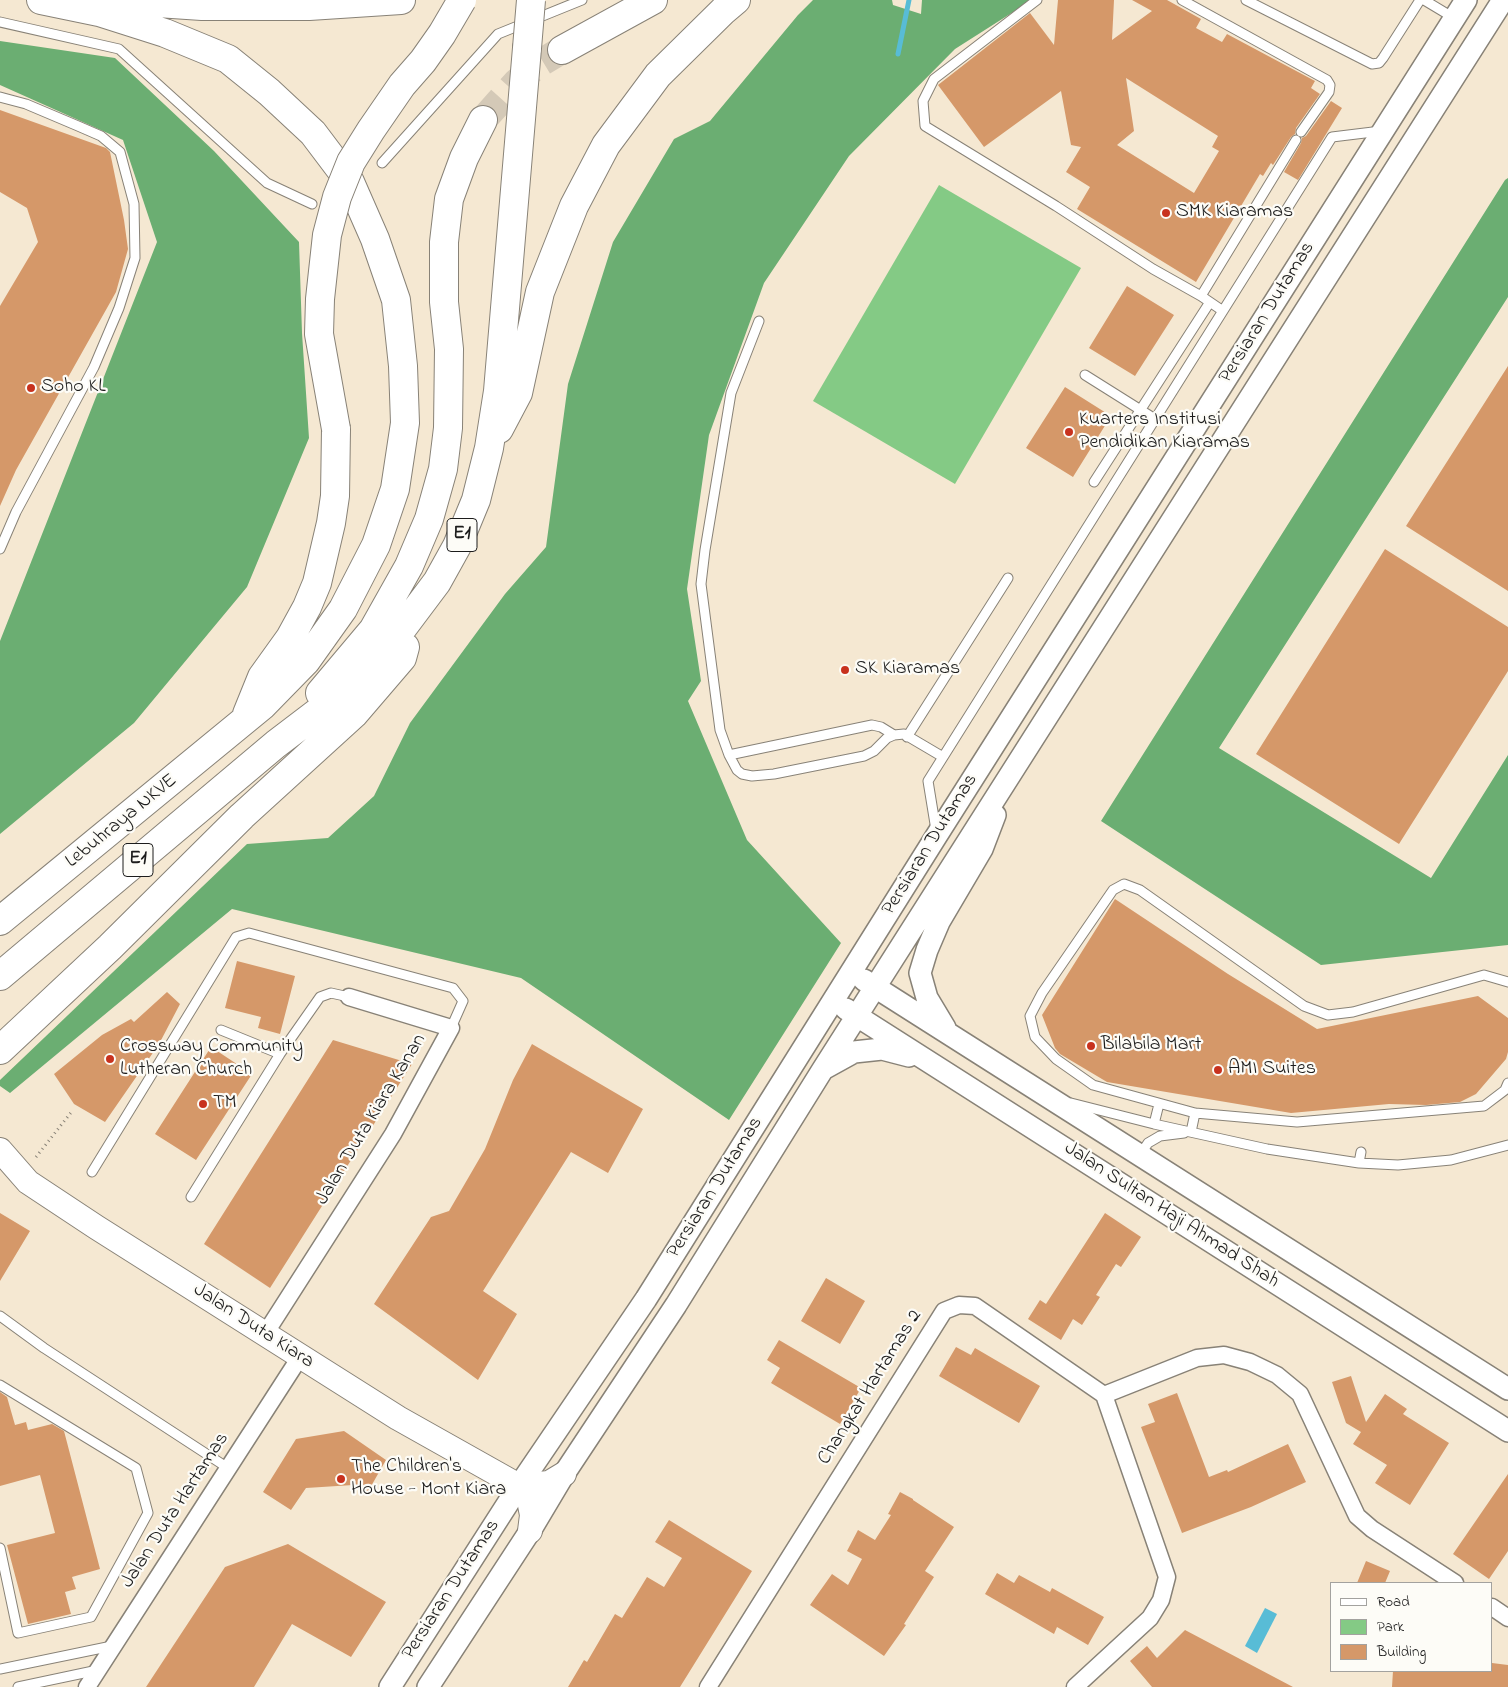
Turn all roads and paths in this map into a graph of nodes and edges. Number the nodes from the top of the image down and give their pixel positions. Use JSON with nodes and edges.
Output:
{"nodes":[{"id":1,"x":41,"y":0,"type":"edge"},
{"id":2,"x":113,"y":0,"type":"edge"},
{"id":3,"x":400,"y":0,"type":"edge"},
{"id":4,"x":462,"y":0,"type":"edge"},
{"id":5,"x":530,"y":0,"type":"edge"},
{"id":6,"x":582,"y":0,"type":"edge"},
{"id":7,"x":653,"y":0,"type":"edge"},
{"id":8,"x":736,"y":0,"type":"edge"},
{"id":9,"x":1037,"y":0,"type":"edge"},
{"id":10,"x":1182,"y":0,"type":"edge"},
{"id":11,"x":1246,"y":0,"type":"edge"},
{"id":12,"x":1420,"y":0,"type":"edge"},
{"id":13,"x":1424,"y":0,"type":"edge"},
{"id":14,"x":1466,"y":0,"type":"edge"},
{"id":15,"x":1503,"y":0,"type":"edge"},
{"id":16,"x":1454,"y":18,"type":"junction"},
{"id":17,"x":0,"y":22,"type":"edge"},
{"id":18,"x":562,"y":50,"type":"tunnel mouth"},
{"id":19,"x":0,"y":97,"type":"edge"},
{"id":20,"x":483,"y":120,"type":"tunnel mouth"},
{"id":21,"x":1383,"y":130,"type":"junction"},
{"id":22,"x":382,"y":163,"type":"dead end"},
{"id":23,"x":312,"y":204,"type":"dead end"},
{"id":24,"x":1201,"y":296,"type":"junction"},
{"id":25,"x":1210,"y":302,"type":"junction"},
{"id":26,"x":1223,"y":311,"type":"junction"},
{"id":27,"x":758,"y":321,"type":"dead end"},
{"id":28,"x":1085,"y":375,"type":"dead end"},
{"id":29,"x":1141,"y":409,"type":"junction"},
{"id":30,"x":1156,"y":418,"type":"junction"},
{"id":31,"x":490,"y":448,"type":"junction"},
{"id":32,"x":1094,"y":482,"type":"dead end"},
{"id":33,"x":0,"y":550,"type":"edge"},
{"id":34,"x":1008,"y":578,"type":"dead end"},
{"id":35,"x":414,"y":612,"type":"junction"},
{"id":36,"x":243,"y":722,"type":"junction"},
{"id":37,"x":894,"y":735,"type":"junction"},
{"id":38,"x":908,"y":736,"type":"junction"},
{"id":39,"x":276,"y":744,"type":"junction"},
{"id":40,"x":729,"y":755,"type":"junction"},
{"id":41,"x":943,"y":756,"type":"junction"},
{"id":42,"x":1012,"y":771,"type":"junction"},
{"id":43,"x":937,"y":835,"type":"junction"},
{"id":44,"x":0,"y":921,"type":"edge"},
{"id":45,"x":851,"y":972,"type":"junction"},
{"id":46,"x":0,"y":976,"type":"edge"},
{"id":47,"x":1508,"y":982,"type":"edge"},
{"id":48,"x":875,"y":987,"type":"junction"},
{"id":49,"x":349,"y":997,"type":"joint"},
{"id":50,"x":834,"y":1000,"type":"junction"},
{"id":51,"x":857,"y":1016,"type":"junction"},
{"id":52,"x":451,"y":1028,"type":"junction"},
{"id":53,"x":221,"y":1030,"type":"dead end"},
{"id":54,"x":948,"y":1033,"type":"junction"},
{"id":55,"x":0,"y":1050,"type":"edge"},
{"id":56,"x":280,"y":1054,"type":"junction"},
{"id":57,"x":929,"y":1062,"type":"junction"},
{"id":58,"x":823,"y":1069,"type":"junction"},
{"id":59,"x":1508,"y":1084,"type":"edge"},
{"id":60,"x":1049,"y":1097,"type":"junction"},
{"id":61,"x":1159,"y":1104,"type":"junction"},
{"id":62,"x":73,"y":1110,"type":"dead end"},
{"id":63,"x":1196,"y":1113,"type":"junction"},
{"id":64,"x":1154,"y":1124,"type":"junction"},
{"id":65,"x":1191,"y":1132,"type":"junction"},
{"id":66,"x":1508,"y":1145,"type":"edge"},
{"id":67,"x":0,"y":1150,"type":"edge"},
{"id":68,"x":1362,"y":1152,"type":"dead end"},
{"id":69,"x":1140,"y":1155,"type":"junction"},
{"id":70,"x":36,"y":1157,"type":"dead end"},
{"id":71,"x":1359,"y":1162,"type":"junction"},
{"id":72,"x":92,"y":1172,"type":"dead end"},
{"id":73,"x":191,"y":1197,"type":"dead end"},
{"id":74,"x":0,"y":1316,"type":"edge"},
{"id":75,"x":269,"y":1328,"type":"junction"},
{"id":76,"x":300,"y":1357,"type":"junction"},
{"id":77,"x":0,"y":1385,"type":"edge"},
{"id":78,"x":1508,"y":1389,"type":"edge"},
{"id":79,"x":1104,"y":1395,"type":"junction"},
{"id":80,"x":1508,"y":1431,"type":"edge"},
{"id":81,"x":228,"y":1468,"type":"junction"},
{"id":82,"x":564,"y":1474,"type":"junction"},
{"id":83,"x":519,"y":1486,"type":"junction"},
{"id":84,"x":530,"y":1531,"type":"junction"},
{"id":85,"x":0,"y":1548,"type":"edge"},
{"id":86,"x":1453,"y":1582,"type":"edge"},
{"id":87,"x":1493,"y":1608,"type":"edge"},
{"id":88,"x":1508,"y":1618,"type":"edge"},
{"id":89,"x":115,"y":1645,"type":"junction"},
{"id":90,"x":0,"y":1669,"type":"edge"},
{"id":91,"x":98,"y":1670,"type":"junction"},
{"id":92,"x":18,"y":1687,"type":"edge"},
{"id":93,"x":87,"y":1687,"type":"edge"},
{"id":94,"x":390,"y":1687,"type":"edge"},
{"id":95,"x":428,"y":1687,"type":"edge"},
{"id":96,"x":708,"y":1687,"type":"edge"},
{"id":97,"x":1075,"y":1687,"type":"edge"}],
"edges":[{"from":1,"to":36,"type":"highway","name":"Lebuhraya NKVE"},
{"from":2,"to":3,"type":"highway"},
{"from":4,"to":36,"type":"highway","bridge":true},
{"from":5,"to":31,"type":"highway","bridge":true},
{"from":6,"to":22,"type":"lane"},
{"from":7,"to":18,"type":"highway"},
{"from":8,"to":31,"type":"highway"},
{"from":9,"to":24,"type":"lane"},
{"from":10,"to":24,"type":"lane"},
{"from":11,"to":12,"type":"lane"},
{"from":13,"to":16,"type":"lane"},
{"from":14,"to":16,"type":"street","name":"Persiaran Dutamas"},
{"from":15,"to":42,"type":"street","name":"Persiaran Dutamas"},
{"from":16,"to":21,"type":"street","name":"Persiaran Dutamas"},
{"from":17,"to":23,"type":"lane"},
{"from":19,"to":33,"type":"lane"},
{"from":20,"to":39,"type":"highway"},
{"from":21,"to":26,"type":"lane"},
{"from":21,"to":43,"type":"street","name":"Persiaran Dutamas"},
{"from":24,"to":25,"type":"lane"},
{"from":25,"to":26,"type":"lane"},
{"from":25,"to":29,"type":"lane"},
{"from":26,"to":30,"type":"lane"},
{"from":27,"to":40,"type":"lane"},
{"from":28,"to":29,"type":"lane"},
{"from":29,"to":30,"type":"lane"},
{"from":29,"to":32,"type":"lane"},
{"from":30,"to":41,"type":"lane"},
{"from":31,"to":35,"type":"highway","number":"E1"},
{"from":34,"to":38,"type":"lane"},
{"from":35,"to":39,"type":"highway","number":"E1"},
{"from":35,"to":55,"type":"highway"},
{"from":36,"to":44,"type":"highway","name":"Lebuhraya NKVE","number":"E1"},
{"from":37,"to":38,"type":"lane"},
{"from":37,"to":40,"type":"lane"},
{"from":37,"to":40,"type":"lane"},
{"from":38,"to":41,"type":"lane"},
{"from":39,"to":46,"type":"highway","number":"E1"},
{"from":41,"to":43,"type":"lane"},
{"from":42,"to":48,"type":"street","name":"Persiaran Dutamas"},
{"from":42,"to":54,"type":"street"},
{"from":43,"to":45,"type":"street","name":"Persiaran Dutamas"},
{"from":45,"to":48,"type":"street","name":"Jalan Sultan Haji Ahmad Shah"},
{"from":45,"to":50,"type":"street","name":"Persiaran Dutamas"},
{"from":47,"to":61,"type":"lane"},
{"from":48,"to":51,"type":"street","name":"Persiaran Dutamas"},
{"from":48,"to":54,"type":"street","name":"Jalan Sultan Haji Ahmad Shah"},
{"from":49,"to":52,"type":"street","name":"Jalan Duta Kiara Kanan"},
{"from":49,"to":56,"type":"lane"},
{"from":50,"to":51,"type":"street","name":"Jalan Sultan Haji Ahmad Shah"},
{"from":50,"to":83,"type":"street","name":"Persiaran Dutamas"},
{"from":51,"to":57,"type":"street","name":"Jalan Sultan Haji Ahmad Shah"},
{"from":51,"to":58,"type":"street","name":"Persiaran Dutamas"},
{"from":52,"to":72,"type":"lane"},
{"from":52,"to":75,"type":"street","name":"Jalan Duta Kiara Kanan"},
{"from":53,"to":56,"type":"lane"},
{"from":54,"to":60,"type":"street","name":"Jalan Sultan Haji Ahmad Shah"},
{"from":56,"to":73,"type":"lane"},
{"from":57,"to":58,"type":"street"},
{"from":57,"to":80,"type":"street","name":"Jalan Sultan Haji Ahmad Shah"},
{"from":58,"to":82,"type":"street","name":"Persiaran Dutamas"},
{"from":59,"to":63,"type":"lane"},
{"from":60,"to":64,"type":"lane"},
{"from":60,"to":69,"type":"street","name":"Jalan Sultan Haji Ahmad Shah"},
{"from":61,"to":63,"type":"lane"},
{"from":61,"to":64,"type":"lane"},
{"from":62,"to":70,"type":"path"},
{"from":63,"to":65,"type":"lane"},
{"from":64,"to":65,"type":"lane"},
{"from":65,"to":69,"type":"lane"},
{"from":65,"to":71,"type":"lane"},
{"from":66,"to":71,"type":"lane"},
{"from":67,"to":75,"type":"main road","name":"Jalan Duta Kiara"},
{"from":68,"to":71,"type":"lane"},
{"from":69,"to":78,"type":"street","name":"Jalan Sultan Haji Ahmad Shah"},
{"from":74,"to":81,"type":"lane"},
{"from":75,"to":76,"type":"main road","name":"Jalan Duta Kiara"},
{"from":76,"to":81,"type":"street","name":"Jalan Duta Hartamas"},
{"from":76,"to":83,"type":"main road","name":"Jalan Duta Kiara"},
{"from":77,"to":85,"type":"lane"},
{"from":79,"to":86,"type":"street"},
{"from":79,"to":96,"type":"street","name":"Changkat Hartamas 2"},
{"from":79,"to":97,"type":"street"},
{"from":81,"to":89,"type":"street","name":"Jalan Duta Hartamas"},
{"from":82,"to":83,"type":"main road"},
{"from":82,"to":84,"type":"street","name":"Persiaran Dutamas"},
{"from":83,"to":84,"type":"main road"},
{"from":83,"to":94,"type":"street","name":"Persiaran Dutamas"},
{"from":84,"to":95,"type":"street","name":"Persiaran Dutamas"},
{"from":87,"to":88,"type":"street"},
{"from":89,"to":90,"type":"lane"},
{"from":89,"to":91,"type":"street","name":"Jalan Duta Hartamas"},
{"from":91,"to":92,"type":"lane"},
{"from":91,"to":93,"type":"street","name":"Jalan Duta Hartamas"}]}
